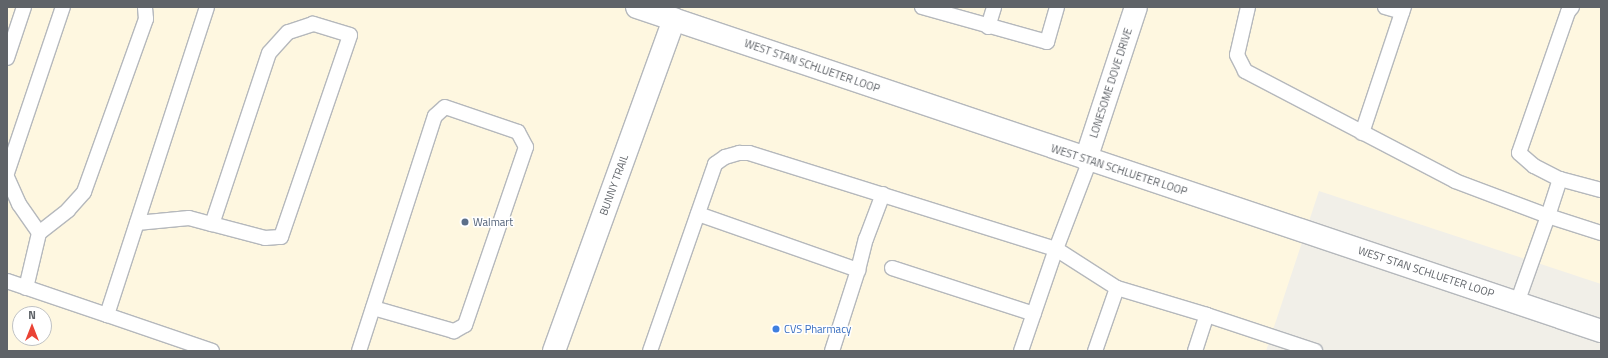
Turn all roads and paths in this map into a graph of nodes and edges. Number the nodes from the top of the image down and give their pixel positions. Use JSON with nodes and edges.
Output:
{"nodes":[{"id":1,"x":24,"y":7,"type":"edge"},
{"id":2,"x":63,"y":7,"type":"edge"},
{"id":3,"x":145,"y":7,"type":"edge"},
{"id":4,"x":207,"y":7,"type":"edge"},
{"id":5,"x":637,"y":7,"type":"edge"},
{"id":6,"x":922,"y":7,"type":"edge"},
{"id":7,"x":994,"y":7,"type":"edge"},
{"id":8,"x":1057,"y":7,"type":"edge"},
{"id":9,"x":1136,"y":7,"type":"edge"},
{"id":10,"x":1248,"y":7,"type":"edge"},
{"id":11,"x":1385,"y":7,"type":"edge"},
{"id":12,"x":1572,"y":7,"type":"edge"},
{"id":13,"x":1403,"y":10,"type":"edge"},
{"id":14,"x":676,"y":13,"type":"edge"},
{"id":15,"x":988,"y":27,"type":"junction"},
{"id":16,"x":7,"y":58,"type":"edge"},
{"id":17,"x":1362,"y":133,"type":"junction"},
{"id":18,"x":1088,"y":160,"type":"junction"},
{"id":19,"x":7,"y":173,"type":"edge"},
{"id":20,"x":7,"y":177,"type":"edge"},
{"id":21,"x":1560,"y":180,"type":"junction"},
{"id":22,"x":1601,"y":190,"type":"edge"},
{"id":23,"x":883,"y":194,"type":"junction"},
{"id":24,"x":698,"y":214,"type":"junction"},
{"id":25,"x":1548,"y":216,"type":"junction"},
{"id":26,"x":137,"y":223,"type":"junction"},
{"id":27,"x":212,"y":224,"type":"junction"},
{"id":28,"x":39,"y":233,"type":"junction"},
{"id":29,"x":1601,"y":233,"type":"edge"},
{"id":30,"x":1056,"y":249,"type":"junction"},
{"id":31,"x":892,"y":268,"type":"dead end"},
{"id":32,"x":858,"y":270,"type":"junction"},
{"id":33,"x":7,"y":281,"type":"edge"},
{"id":34,"x":26,"y":288,"type":"junction"},
{"id":35,"x":1117,"y":288,"type":"junction"},
{"id":36,"x":1517,"y":303,"type":"junction"},
{"id":37,"x":373,"y":308,"type":"junction"},
{"id":38,"x":1034,"y":314,"type":"junction"},
{"id":39,"x":107,"y":315,"type":"junction"},
{"id":40,"x":1207,"y":315,"type":"junction"},
{"id":41,"x":1601,"y":331,"type":"edge"},
{"id":42,"x":212,"y":351,"type":"edge"},
{"id":43,"x":359,"y":351,"type":"edge"},
{"id":44,"x":554,"y":351,"type":"edge"},
{"id":45,"x":650,"y":351,"type":"edge"},
{"id":46,"x":832,"y":351,"type":"edge"},
{"id":47,"x":1021,"y":351,"type":"edge"},
{"id":48,"x":1095,"y":351,"type":"edge"},
{"id":49,"x":1195,"y":351,"type":"edge"},
{"id":50,"x":1315,"y":351,"type":"edge"}],
"edges":[{"from":1,"to":16,"type":"lane"},
{"from":2,"to":19,"type":"lane"},
{"from":3,"to":28,"type":"lane"},
{"from":4,"to":26,"type":"lane"},
{"from":5,"to":14,"type":"main road","name":"WEST STAN SCHLUETER LOOP"},
{"from":6,"to":15,"type":"lane"},
{"from":7,"to":15,"type":"lane"},
{"from":8,"to":15,"type":"lane"},
{"from":9,"to":18,"type":"main road","name":"LONESOME DOVE DRIVE"},
{"from":10,"to":17,"type":"lane"},
{"from":11,"to":13,"type":"lane"},
{"from":12,"to":21,"type":"lane"},
{"from":13,"to":17,"type":"lane"},
{"from":14,"to":18,"type":"main road","name":"WEST STAN SCHLUETER LOOP"},
{"from":14,"to":44,"type":"main road","name":"BUNNY TRAIL"},
{"from":17,"to":25,"type":"lane"},
{"from":18,"to":30,"type":"lane"},
{"from":18,"to":36,"type":"main road","name":"WEST STAN SCHLUETER LOOP"},
{"from":20,"to":28,"type":"lane"},
{"from":21,"to":22,"type":"lane"},
{"from":21,"to":25,"type":"lane"},
{"from":23,"to":24,"type":"lane"},
{"from":23,"to":30,"type":"lane"},
{"from":23,"to":32,"type":"lane"},
{"from":24,"to":32,"type":"lane"},
{"from":24,"to":45,"type":"lane"},
{"from":25,"to":29,"type":"lane"},
{"from":25,"to":36,"type":"lane"},
{"from":26,"to":27,"type":"lane"},
{"from":26,"to":39,"type":"lane"},
{"from":27,"to":27,"type":"lane"},
{"from":28,"to":34,"type":"lane"},
{"from":30,"to":35,"type":"lane"},
{"from":30,"to":38,"type":"lane"},
{"from":31,"to":38,"type":"lane"},
{"from":32,"to":46,"type":"lane"},
{"from":33,"to":34,"type":"lane"},
{"from":34,"to":39,"type":"lane"},
{"from":35,"to":40,"type":"lane"},
{"from":35,"to":48,"type":"lane"},
{"from":36,"to":41,"type":"main road","name":"WEST STAN SCHLUETER LOOP"},
{"from":37,"to":37,"type":"lane"},
{"from":37,"to":43,"type":"lane"},
{"from":38,"to":47,"type":"lane"},
{"from":39,"to":42,"type":"lane"},
{"from":40,"to":49,"type":"lane"},
{"from":40,"to":50,"type":"lane"}]}
